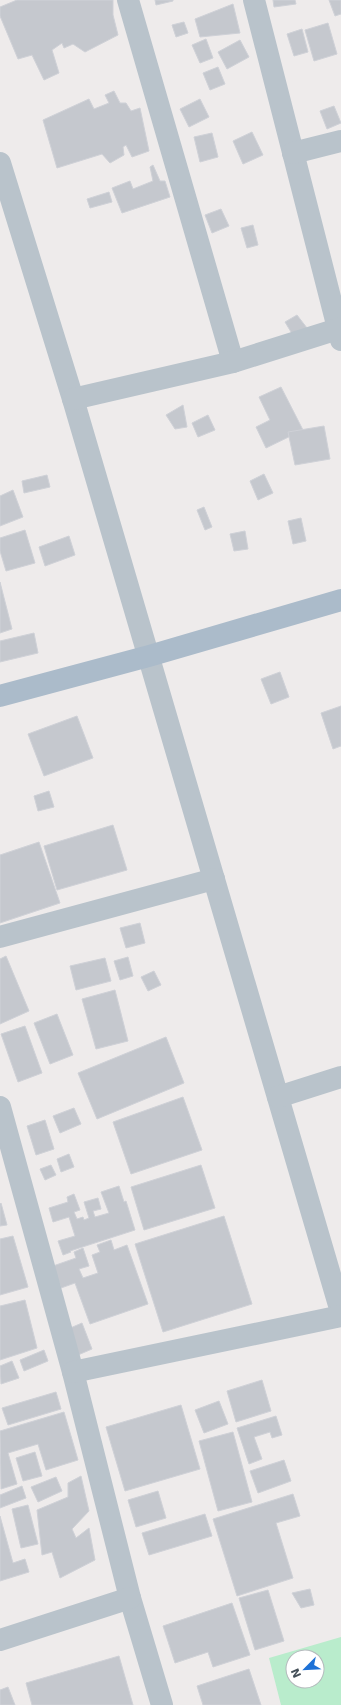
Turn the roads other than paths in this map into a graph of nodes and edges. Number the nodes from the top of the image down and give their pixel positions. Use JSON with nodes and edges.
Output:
{"nodes":[{"id":1,"x":128,"y":0,"type":"edge"},
{"id":2,"x":254,"y":0,"type":"edge"},
{"id":3,"x":341,"y":140,"type":"edge"},
{"id":4,"x":293,"y":153,"type":"junction"},
{"id":5,"x":0,"y":163,"type":"edge"},
{"id":6,"x":340,"y":332,"type":"edge"},
{"id":7,"x":233,"y":362,"type":"junction"},
{"id":8,"x":74,"y":400,"type":"junction"},
{"id":9,"x":341,"y":600,"type":"edge"},
{"id":10,"x":149,"y":656,"type":"junction"},
{"id":11,"x":0,"y":696,"type":"edge"},
{"id":12,"x":214,"y":878,"type":"junction"},
{"id":13,"x":0,"y":937,"type":"edge"},
{"id":14,"x":341,"y":1077,"type":"edge"},
{"id":15,"x":278,"y":1097,"type":"junction"},
{"id":16,"x":0,"y":1107,"type":"edge"},
{"id":17,"x":341,"y":1312,"type":"edge"},
{"id":18,"x":341,"y":1316,"type":"edge"},
{"id":19,"x":73,"y":1372,"type":"junction"},
{"id":20,"x":130,"y":1598,"type":"junction"},
{"id":21,"x":0,"y":1640,"type":"edge"},
{"id":22,"x":162,"y":1705,"type":"edge"}],
"edges":[{"from":1,"to":7,"type":"street"},
{"from":2,"to":4,"type":"street"},
{"from":3,"to":4,"type":"street"},
{"from":4,"to":6,"type":"street"},
{"from":5,"to":8,"type":"street"},
{"from":6,"to":7,"type":"street"},
{"from":7,"to":8,"type":"street"},
{"from":8,"to":10,"type":"street"},
{"from":9,"to":10,"type":"main road"},
{"from":10,"to":11,"type":"main road"},
{"from":10,"to":12,"type":"street"},
{"from":12,"to":13,"type":"street"},
{"from":12,"to":15,"type":"street"},
{"from":14,"to":15,"type":"street"},
{"from":15,"to":17,"type":"street"},
{"from":16,"to":19,"type":"street"},
{"from":18,"to":19,"type":"street"},
{"from":19,"to":20,"type":"street"},
{"from":20,"to":21,"type":"street"},
{"from":20,"to":22,"type":"street"}]}
